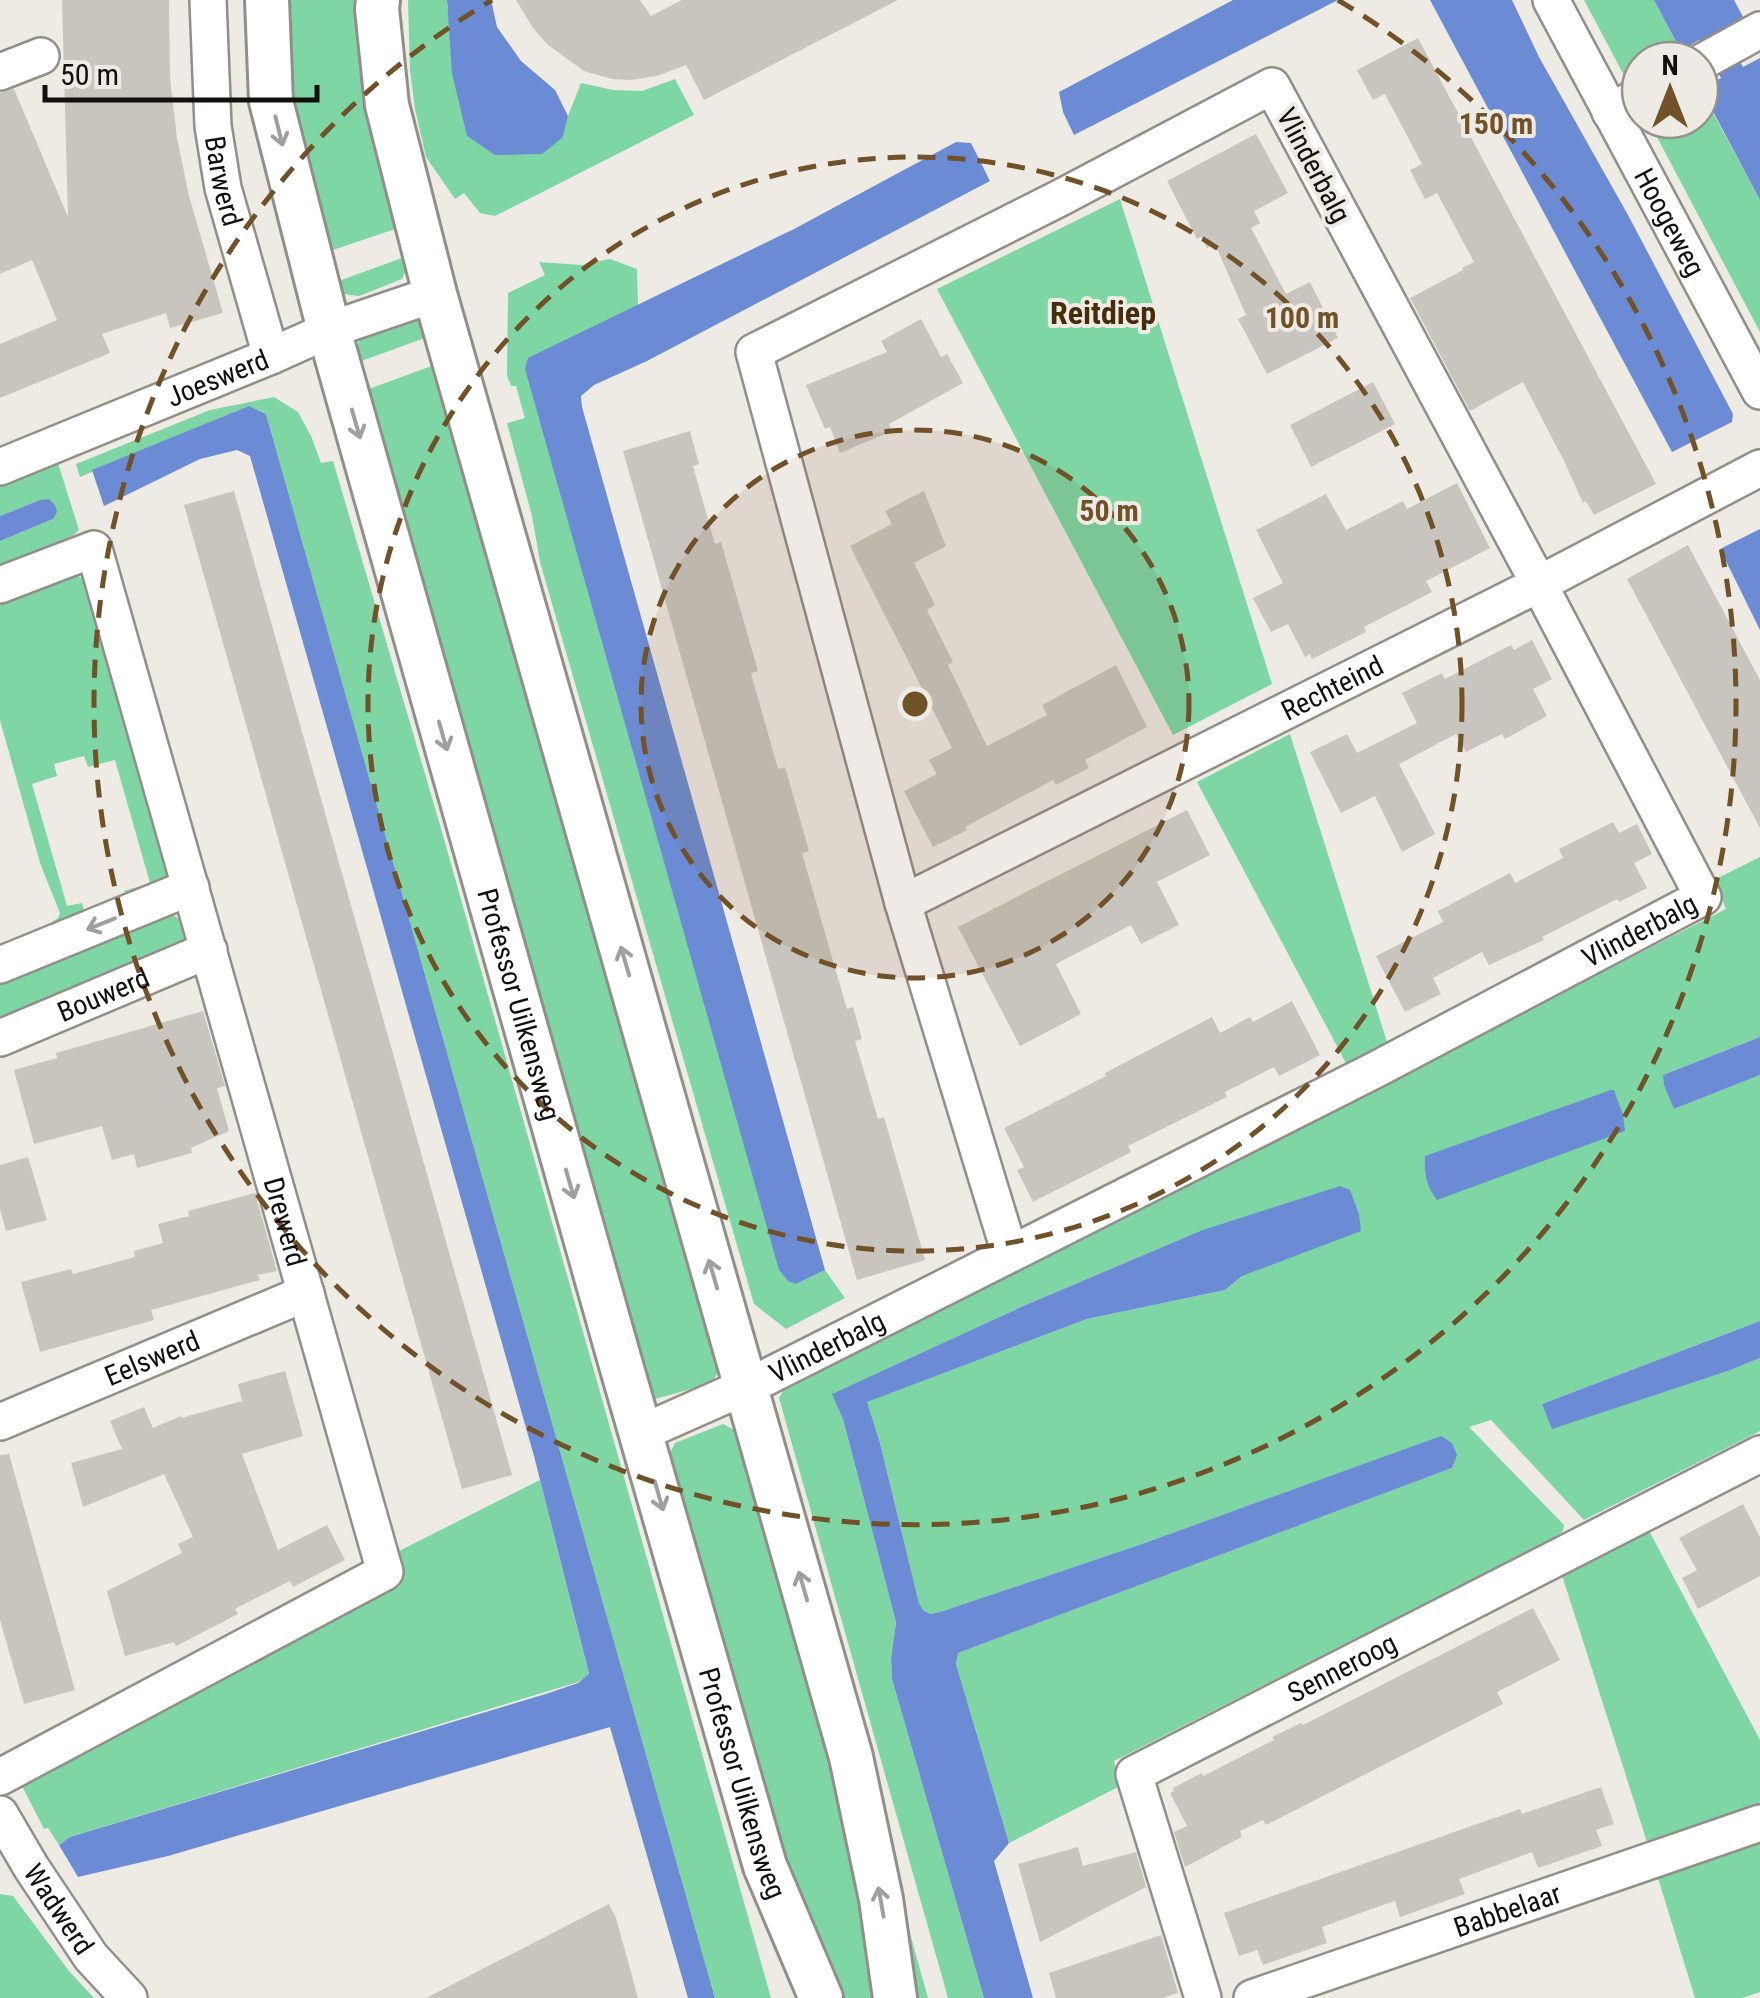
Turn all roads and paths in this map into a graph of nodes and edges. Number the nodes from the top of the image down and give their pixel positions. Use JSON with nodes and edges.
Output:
{"nodes":[{"id":1,"x":208,"y":0,"type":"edge"},
{"id":2,"x":268,"y":0,"type":"edge"},
{"id":3,"x":378,"y":0,"type":"edge"},
{"id":4,"x":1551,"y":0,"type":"edge"},
{"id":5,"x":1760,"y":30,"type":"edge"},
{"id":6,"x":1720,"y":51,"type":"edge"},
{"id":7,"x":41,"y":56,"type":"dead end"},
{"id":8,"x":0,"y":72,"type":"edge"},
{"id":9,"x":1620,"y":96,"type":"edge"},
{"id":10,"x":1642,"y":140,"type":"edge"},
{"id":11,"x":435,"y":294,"type":"junction"},
{"id":12,"x":329,"y":330,"type":"junction"},
{"id":13,"x":271,"y":356,"type":"junction"},
{"id":14,"x":1760,"y":391,"type":"edge"},
{"id":15,"x":0,"y":467,"type":"edge"},
{"id":16,"x":1760,"y":468,"type":"edge"},
{"id":17,"x":0,"y":584,"type":"edge"},
{"id":18,"x":1539,"y":584,"type":"junction"},
{"id":19,"x":191,"y":887,"type":"junction"},
{"id":20,"x":903,"y":904,"type":"junction"},
{"id":21,"x":210,"y":950,"type":"junction"},
{"id":22,"x":0,"y":965,"type":"edge"},
{"id":23,"x":0,"y":1038,"type":"edge"},
{"id":24,"x":1010,"y":1254,"type":"junction"},
{"id":25,"x":306,"y":1293,"type":"junction"},
{"id":26,"x":746,"y":1386,"type":"junction"},
{"id":27,"x":0,"y":1422,"type":"edge"},
{"id":28,"x":641,"y":1433,"type":"junction"},
{"id":29,"x":1760,"y":1454,"type":"edge"},
{"id":30,"x":0,"y":1777,"type":"edge"},
{"id":31,"x":0,"y":1814,"type":"edge"},
{"id":32,"x":1760,"y":1823,"type":"edge"},
{"id":33,"x":129,"y":1998,"type":"edge"},
{"id":34,"x":821,"y":1998,"type":"edge"},
{"id":35,"x":895,"y":1998,"type":"edge"},
{"id":36,"x":1203,"y":1998,"type":"edge"},
{"id":37,"x":1252,"y":1998,"type":"edge"}],
"edges":[{"from":1,"to":13,"type":"street","name":"Barwerd"},
{"from":2,"to":12,"type":"street","name":"Professor Uilkensweg","one_way":true},
{"from":3,"to":11,"type":"street"},
{"from":4,"to":9,"type":"street","name":"Hoogeweg"},
{"from":5,"to":6,"type":"street"},
{"from":7,"to":8,"type":"street"},
{"from":10,"to":14,"type":"street","name":"Hoogeweg"},
{"from":11,"to":12,"type":"street","name":"Joeswerd"},
{"from":26,"to":11,"type":"street","one_way":true},
{"from":12,"to":13,"type":"street","name":"Joeswerd"},
{"from":12,"to":28,"type":"street","name":"Professor Uilkensweg","one_way":true},
{"from":13,"to":15,"type":"street","name":"Joeswerd"},
{"from":16,"to":18,"type":"street","name":"Rechteind"},
{"from":17,"to":19,"type":"street","name":"Drewerd"},
{"from":18,"to":20,"type":"street","name":"Rechteind"},
{"from":18,"to":20,"type":"street","name":"Vlinderbalg"},
{"from":18,"to":24,"type":"street","name":"Vlinderbalg"},
{"from":19,"to":21,"type":"street","name":"Drewerd"},
{"from":19,"to":22,"type":"street","one_way":true},
{"from":20,"to":24,"type":"street","name":"Vlinderbalg"},
{"from":21,"to":23,"type":"street","name":"Bouwerd"},
{"from":21,"to":25,"type":"street","name":"Drewerd"},
{"from":24,"to":26,"type":"street","name":"Vlinderbalg"},
{"from":25,"to":27,"type":"street","name":"Eelswerd"},
{"from":25,"to":30,"type":"street","name":"Drewerd"},
{"from":26,"to":28,"type":"street","name":"Vlinderbalg"},
{"from":35,"to":26,"type":"street","one_way":true},
{"from":28,"to":34,"type":"street","name":"Professor Uilkensweg","one_way":true},
{"from":29,"to":36,"type":"street","name":"Senneroog"},
{"from":31,"to":33,"type":"street","name":"Wadwerd"},
{"from":32,"to":37,"type":"street","name":"Babbelaar"}]}
